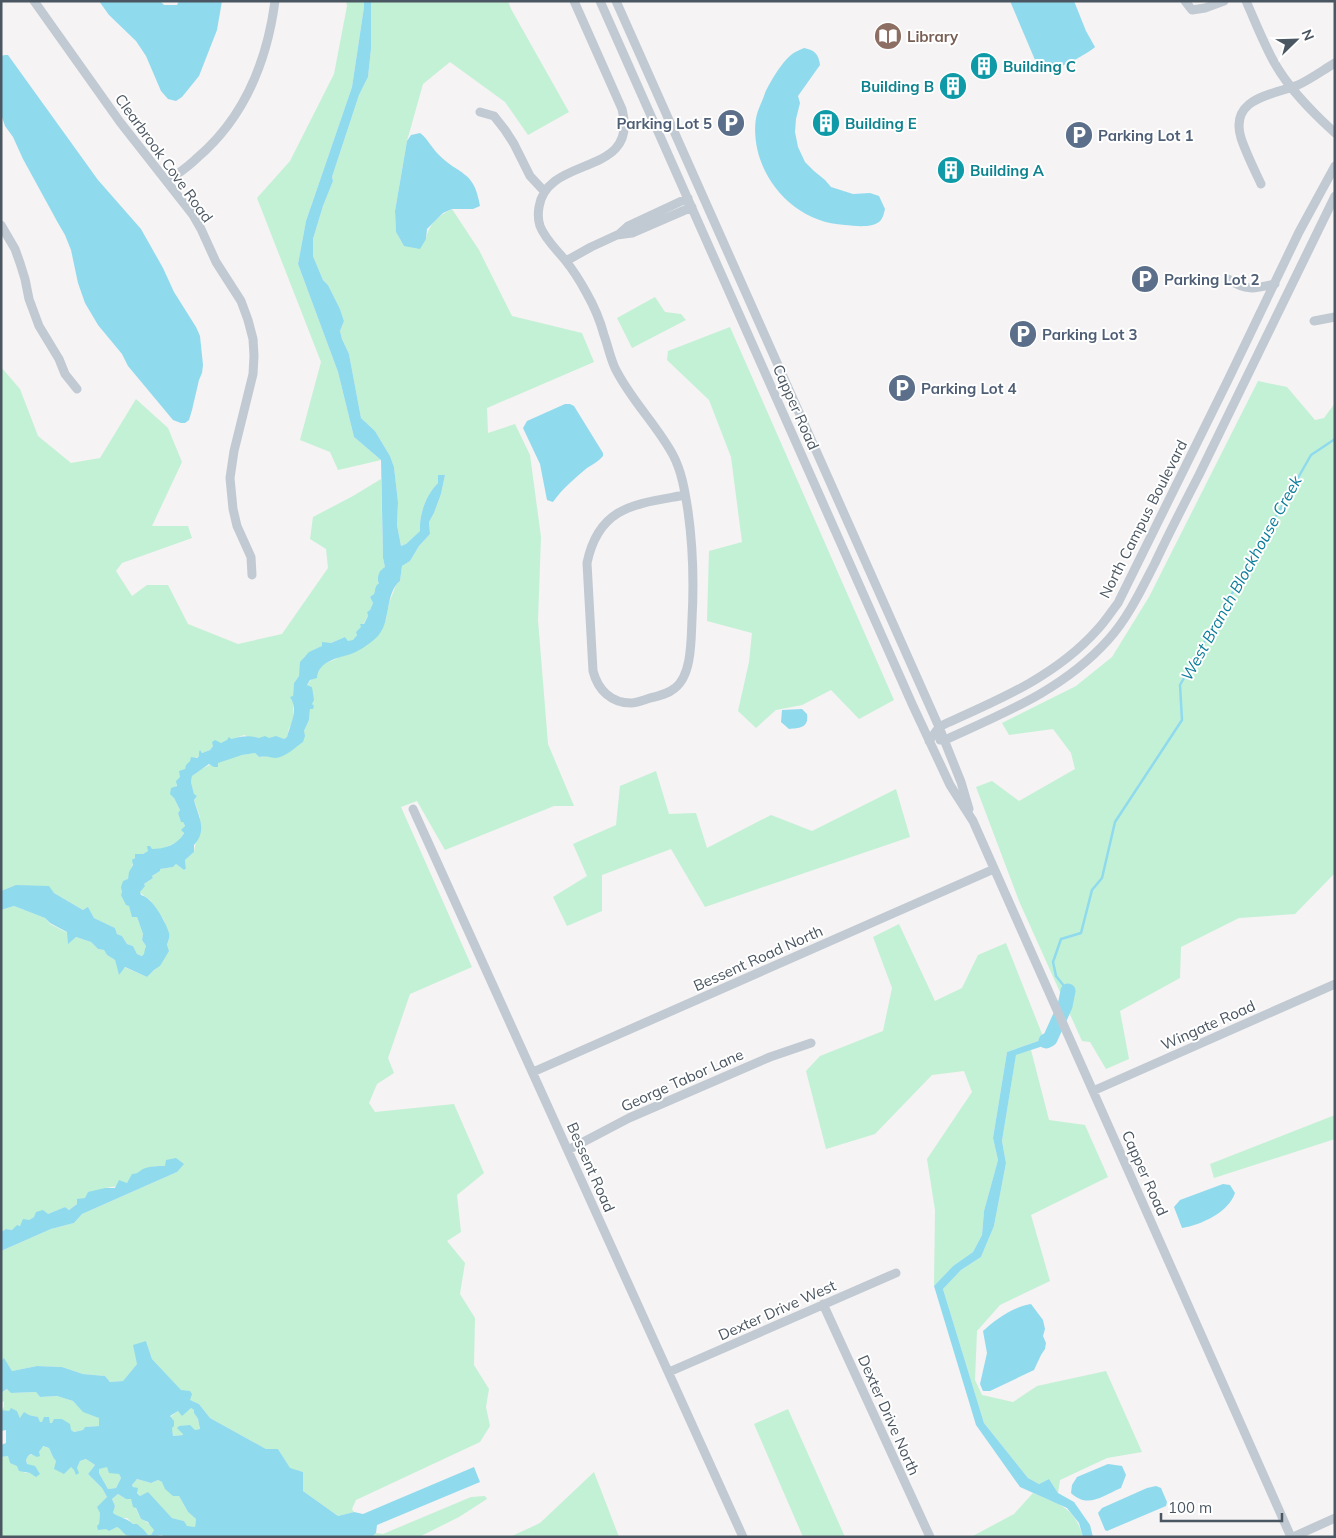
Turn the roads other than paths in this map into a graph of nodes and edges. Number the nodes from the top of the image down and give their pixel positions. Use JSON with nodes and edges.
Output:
{"nodes":[{"id":1,"x":34,"y":1,"type":"edge"},
{"id":2,"x":275,"y":1,"type":"edge"},
{"id":3,"x":574,"y":1,"type":"edge"},
{"id":4,"x":600,"y":1,"type":"edge"},
{"id":5,"x":616,"y":1,"type":"edge"},
{"id":6,"x":1185,"y":1,"type":"edge"},
{"id":7,"x":1224,"y":1,"type":"edge"},
{"id":8,"x":1246,"y":1,"type":"edge"},
{"id":9,"x":1335,"y":63,"type":"edge"},
{"id":10,"x":1290,"y":87,"type":"junction"},
{"id":11,"x":480,"y":112,"type":"dead end"},
{"id":12,"x":1335,"y":133,"type":"edge"},
{"id":13,"x":1335,"y":166,"type":"edge"},
{"id":14,"x":167,"y":182,"type":"junction"},
{"id":15,"x":1261,"y":184,"type":"dead end"},
{"id":16,"x":544,"y":191,"type":"junction"},
{"id":17,"x":1335,"y":196,"type":"edge"},
{"id":18,"x":688,"y":198,"type":"junction"},
{"id":19,"x":692,"y":207,"type":"junction"},
{"id":20,"x":657,"y":212,"type":"junction"},
{"id":21,"x":661,"y":221,"type":"junction"},
{"id":22,"x":1,"y":225,"type":"edge"},
{"id":23,"x":617,"y":235,"type":"junction"},
{"id":24,"x":566,"y":261,"type":"junction"},
{"id":25,"x":1228,"y":279,"type":"dead end"},
{"id":26,"x":1275,"y":284,"type":"junction"},
{"id":27,"x":1335,"y":317,"type":"edge"},
{"id":28,"x":1314,"y":321,"type":"dead end"},
{"id":29,"x":77,"y":389,"type":"dead end"},
{"id":30,"x":685,"y":494,"type":"junction"},
{"id":31,"x":1172,"y":495,"type":"junction"},
{"id":32,"x":1186,"y":501,"type":"junction"},
{"id":33,"x":252,"y":575,"type":"dead end"},
{"id":34,"x":1084,"y":643,"type":"junction"},
{"id":35,"x":1093,"y":654,"type":"junction"},
{"id":36,"x":939,"y":727,"type":"junction"},
{"id":37,"x":945,"y":740,"type":"junction"},
{"id":38,"x":929,"y":741,"type":"junction"},
{"id":39,"x":413,"y":809,"type":"dead end"},
{"id":40,"x":973,"y":822,"type":"junction"},
{"id":41,"x":994,"y":870,"type":"junction"},
{"id":42,"x":1335,"y":984,"type":"edge"},
{"id":43,"x":811,"y":1043,"type":"dead end"},
{"id":44,"x":533,"y":1072,"type":"junction"},
{"id":45,"x":1093,"y":1091,"type":"junction"},
{"id":46,"x":568,"y":1150,"type":"junction"},
{"id":47,"x":896,"y":1273,"type":"dead end"},
{"id":48,"x":823,"y":1304,"type":"junction"},
{"id":49,"x":669,"y":1372,"type":"junction"},
{"id":50,"x":1335,"y":1518,"type":"edge"},
{"id":51,"x":743,"y":1537,"type":"edge"},
{"id":52,"x":930,"y":1537,"type":"edge"},
{"id":53,"x":1292,"y":1537,"type":"edge"}],
"edges":[{"from":1,"to":14,"type":"street","name":"Clearbrook Cove Road"},
{"from":2,"to":14,"type":"street"},
{"from":3,"to":16,"type":"street"},
{"from":4,"to":18,"type":"street","name":"Capper Road"},
{"from":5,"to":36,"type":"street","name":"Capper Road"},
{"from":6,"to":7,"type":"street"},
{"from":8,"to":10,"type":"street"},
{"from":9,"to":10,"type":"street"},
{"from":10,"to":12,"type":"street"},
{"from":10,"to":15,"type":"street"},
{"from":11,"to":16,"type":"street"},
{"from":13,"to":26,"type":"street","name":"North Campus Boulevard"},
{"from":14,"to":33,"type":"street","name":"Clearbrook Cove Road"},
{"from":16,"to":24,"type":"street"},
{"from":17,"to":32,"type":"street","name":"North Campus Boulevard"},
{"from":18,"to":19,"type":"street","name":"Capper Road"},
{"from":18,"to":20,"type":"street"},
{"from":19,"to":21,"type":"street"},
{"from":19,"to":38,"type":"street","name":"Capper Road"},
{"from":20,"to":21,"type":"street"},
{"from":20,"to":23,"type":"street"},
{"from":21,"to":23,"type":"street"},
{"from":22,"to":29,"type":"street"},
{"from":23,"to":24,"type":"street"},
{"from":24,"to":30,"type":"street"},
{"from":25,"to":26,"type":"street"},
{"from":26,"to":31,"type":"street","name":"North Campus Boulevard"},
{"from":27,"to":28,"type":"street"},
{"from":30,"to":30,"type":"street"},
{"from":31,"to":32,"type":"street"},
{"from":31,"to":34,"type":"street","name":"North Campus Boulevard"},
{"from":32,"to":35,"type":"street","name":"North Campus Boulevard"},
{"from":34,"to":35,"type":"street"},
{"from":34,"to":36,"type":"street","name":"North Campus Boulevard"},
{"from":35,"to":37,"type":"street","name":"North Campus Boulevard"},
{"from":36,"to":37,"type":"street","name":"Capper Road"},
{"from":36,"to":38,"type":"street","name":"North Campus Boulevard"},
{"from":37,"to":38,"type":"street","name":"North Campus Boulevard"},
{"from":37,"to":40,"type":"street","name":"Capper Road"},
{"from":38,"to":40,"type":"street","name":"Capper Road"},
{"from":39,"to":44,"type":"street","name":"Bessent Road"},
{"from":40,"to":41,"type":"street","name":"Capper Road"},
{"from":41,"to":44,"type":"street","name":"Bessent Road North"},
{"from":41,"to":45,"type":"street","name":"Capper Road"},
{"from":42,"to":45,"type":"street","name":"Wingate Road"},
{"from":43,"to":46,"type":"street","name":"George Tabor Lane"},
{"from":44,"to":46,"type":"street","name":"Bessent Road"},
{"from":45,"to":53,"type":"street","name":"Capper Road"},
{"from":46,"to":49,"type":"street","name":"Bessent Road"},
{"from":47,"to":48,"type":"street","name":"Dexter Drive West"},
{"from":48,"to":49,"type":"street","name":"Dexter Drive West"},
{"from":48,"to":52,"type":"street","name":"Dexter Drive North"},
{"from":49,"to":51,"type":"street","name":"Bessent Road"},
{"from":50,"to":53,"type":"street"}]}
